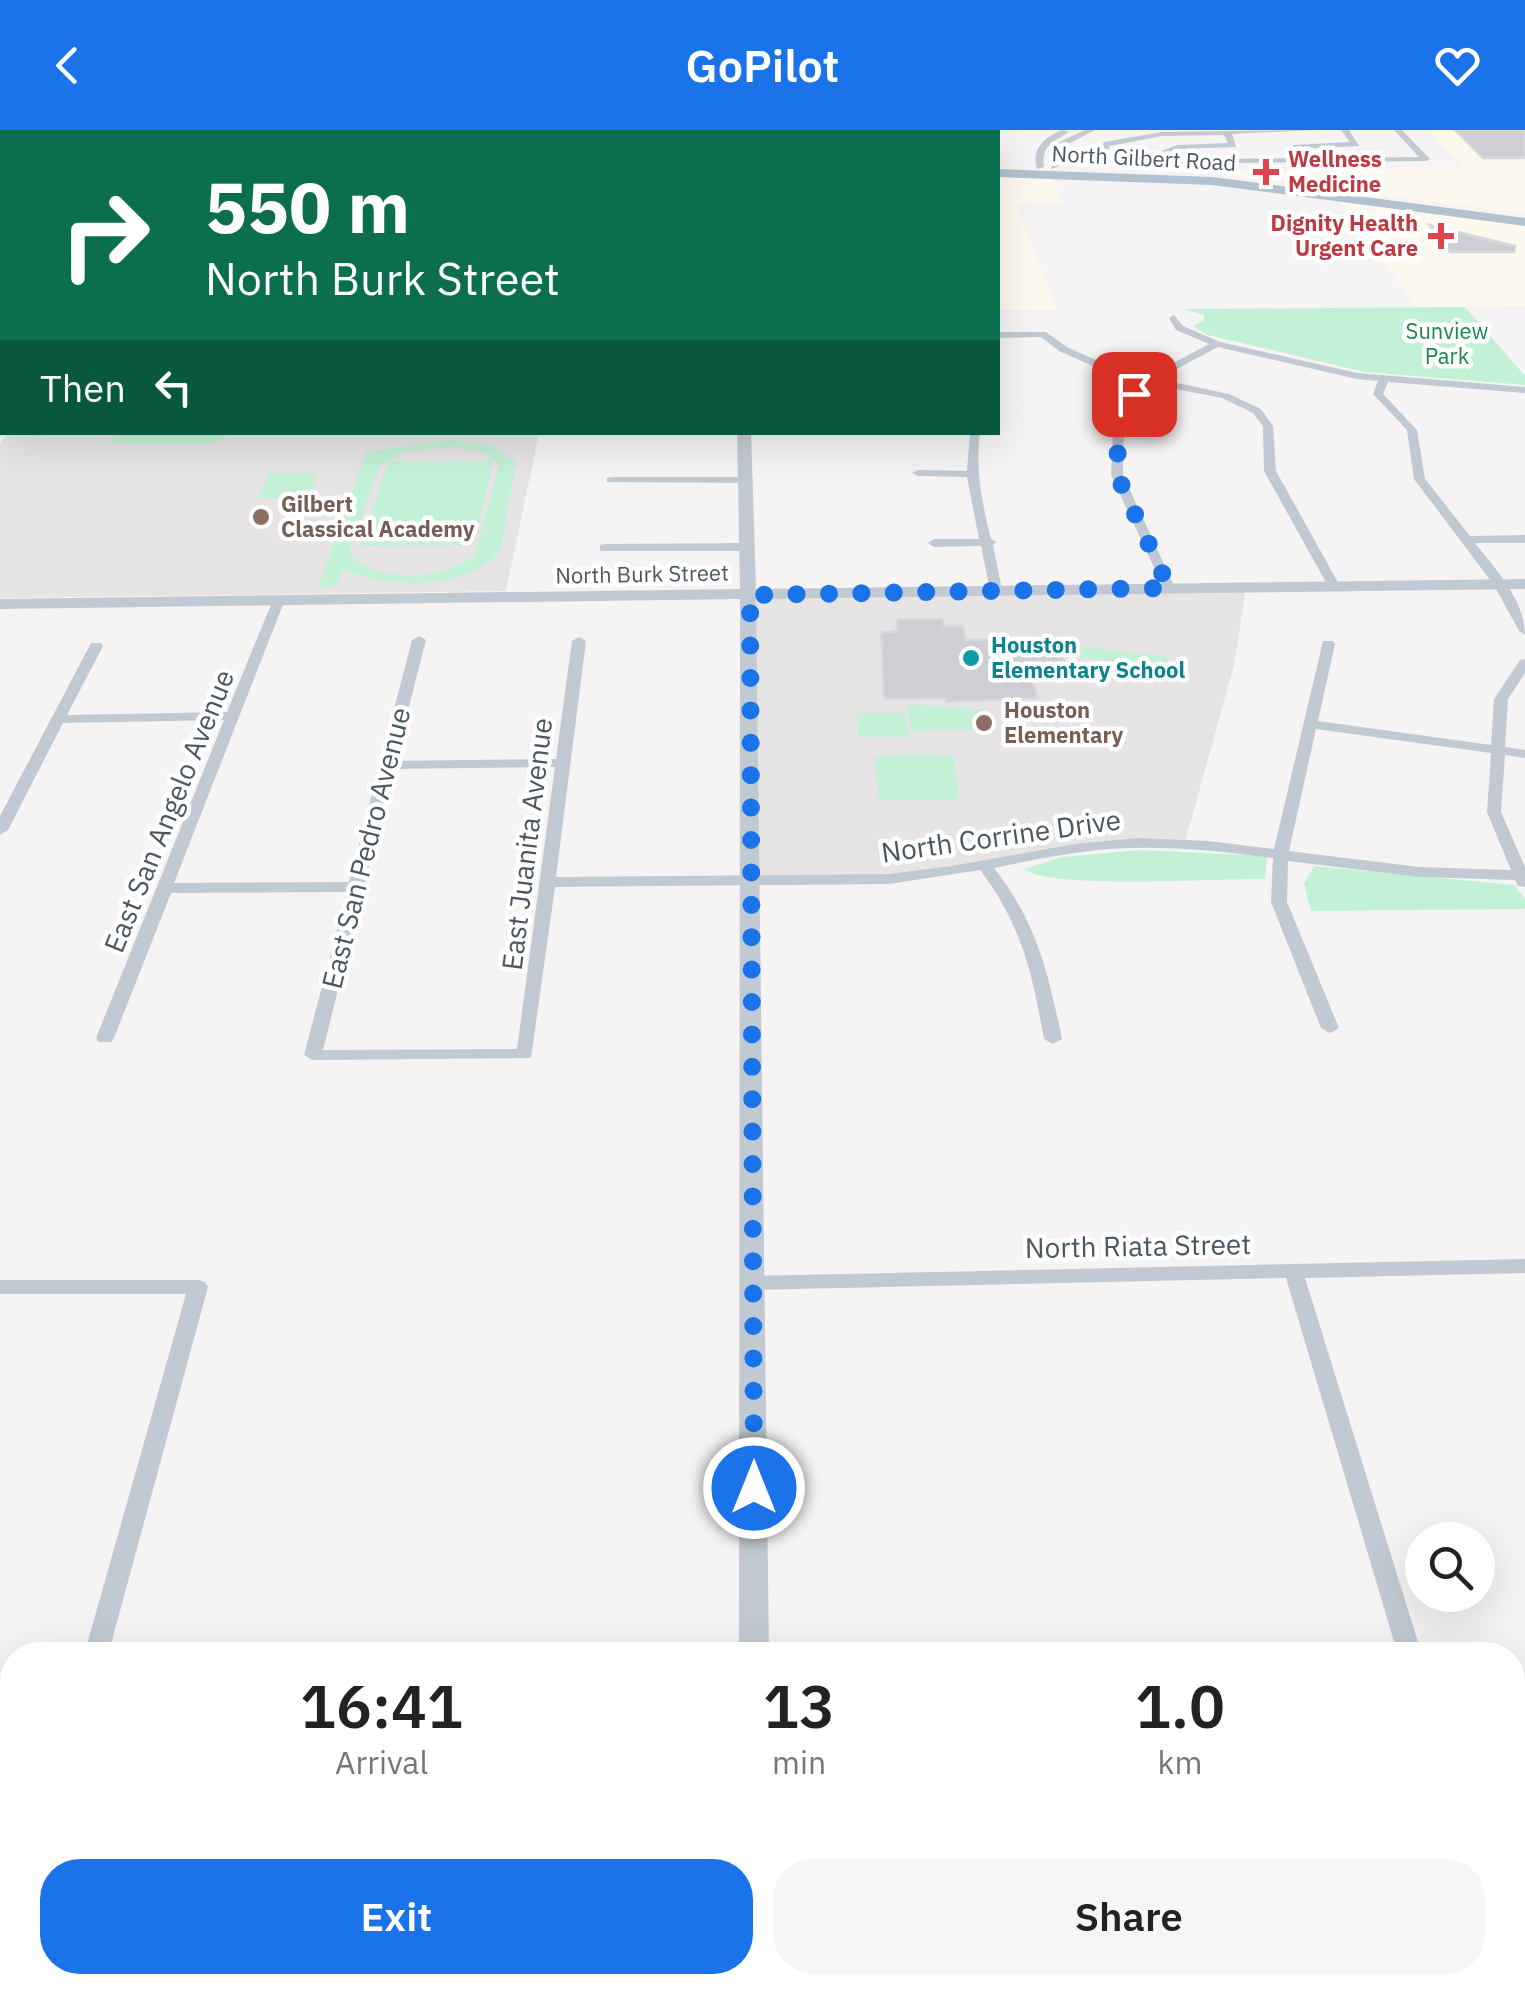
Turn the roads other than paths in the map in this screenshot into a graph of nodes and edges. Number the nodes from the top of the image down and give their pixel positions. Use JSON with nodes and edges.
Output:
{"nodes":[{"id":1,"x":1070,"y":130,"type":"edge"},
{"id":2,"x":1091,"y":130,"type":"edge"},
{"id":3,"x":1272,"y":130,"type":"edge"},
{"id":4,"x":1313,"y":130,"type":"edge"},
{"id":5,"x":1345,"y":130,"type":"edge"},
{"id":6,"x":1398,"y":130,"type":"edge"},
{"id":7,"x":1226,"y":131,"type":"edge"},
{"id":8,"x":1302,"y":160,"type":"junction"},
{"id":9,"x":1155,"y":164,"type":"junction"},
{"id":10,"x":1047,"y":167,"type":"junction"},
{"id":11,"x":1000,"y":170,"type":"edge"},
{"id":12,"x":1000,"y":170,"type":"edge"},
{"id":13,"x":1525,"y":219,"type":"edge"},
{"id":14,"x":1174,"y":318,"type":"dead end"},
{"id":15,"x":1000,"y":334,"type":"edge"},
{"id":16,"x":1216,"y":344,"type":"junction"},
{"id":17,"x":1150,"y":380,"type":"junction"},
{"id":18,"x":1383,"y":380,"type":"junction"},
{"id":19,"x":1525,"y":390,"type":"edge"},
{"id":20,"x":744,"y":435,"type":"edge"},
{"id":21,"x":975,"y":435,"type":"edge"},
{"id":22,"x":918,"y":473,"type":"dead end"},
{"id":23,"x":970,"y":474,"type":"junction"},
{"id":24,"x":612,"y":480,"type":"dead end"},
{"id":25,"x":748,"y":480,"type":"junction"},
{"id":26,"x":1525,"y":539,"type":"edge"},
{"id":27,"x":1466,"y":540,"type":"junction"},
{"id":28,"x":990,"y":542,"type":"junction"},
{"id":29,"x":934,"y":543,"type":"dead end"},
{"id":30,"x":749,"y":547,"type":"junction"},
{"id":31,"x":604,"y":548,"type":"dead end"},
{"id":32,"x":1500,"y":584,"type":"junction"},
{"id":33,"x":1525,"y":584,"type":"edge"},
{"id":34,"x":1334,"y":586,"type":"junction"},
{"id":35,"x":1169,"y":588,"type":"junction"},
{"id":36,"x":996,"y":590,"type":"junction"},
{"id":37,"x":750,"y":595,"type":"junction"},
{"id":38,"x":278,"y":602,"type":"junction"},
{"id":39,"x":0,"y":604,"type":"edge"},
{"id":40,"x":1525,"y":631,"type":"edge"},
{"id":41,"x":419,"y":640,"type":"dead end"},
{"id":42,"x":579,"y":640,"type":"dead end"},
{"id":43,"x":1328,"y":644,"type":"dead end"},
{"id":44,"x":96,"y":646,"type":"dead end"},
{"id":45,"x":1525,"y":663,"type":"edge"},
{"id":46,"x":234,"y":716,"type":"junction"},
{"id":47,"x":58,"y":718,"type":"junction"},
{"id":48,"x":1310,"y":724,"type":"junction"},
{"id":49,"x":1498,"y":750,"type":"junction"},
{"id":50,"x":1525,"y":754,"type":"edge"},
{"id":51,"x":562,"y":763,"type":"junction"},
{"id":52,"x":387,"y":765,"type":"junction"},
{"id":53,"x":0,"y":830,"type":"edge"},
{"id":54,"x":1281,"y":854,"type":"junction"},
{"id":55,"x":984,"y":864,"type":"junction"},
{"id":56,"x":750,"y":880,"type":"junction"},
{"id":57,"x":1522,"y":880,"type":"edge"},
{"id":58,"x":548,"y":882,"type":"junction"},
{"id":59,"x":358,"y":887,"type":"junction"},
{"id":60,"x":167,"y":888,"type":"junction"},
{"id":61,"x":1330,"y":1028,"type":"dead end"},
{"id":62,"x":105,"y":1038,"type":"dead end"},
{"id":63,"x":1053,"y":1039,"type":"dead end"},
{"id":64,"x":313,"y":1055,"type":"joint"},
{"id":65,"x":1525,"y":1266,"type":"edge"},
{"id":66,"x":1293,"y":1270,"type":"junction"},
{"id":67,"x":752,"y":1282,"type":"junction"},
{"id":68,"x":0,"y":1288,"type":"edge"},
{"id":69,"x":100,"y":1642,"type":"edge"},
{"id":70,"x":754,"y":1642,"type":"edge"},
{"id":71,"x":1406,"y":1642,"type":"edge"}],
"edges":[{"from":1,"to":10,"type":"street"},
{"from":2,"to":10,"type":"street"},
{"from":3,"to":4,"type":"street"},
{"from":3,"to":7,"type":"street"},
{"from":5,"to":8,"type":"street"},
{"from":6,"to":8,"type":"street"},
{"from":7,"to":9,"type":"street"},
{"from":7,"to":9,"type":"street"},
{"from":8,"to":9,"type":"street"},
{"from":10,"to":11,"type":"main road","name":"North Gilbert Road"},
{"from":10,"to":13,"type":"main road","name":"North Gilbert Road"},
{"from":12,"to":13,"type":"main road","name":"North Gilbert Road"},
{"from":14,"to":16,"type":"street"},
{"from":15,"to":17,"type":"street"},
{"from":16,"to":17,"type":"street"},
{"from":16,"to":18,"type":"street"},
{"from":17,"to":34,"type":"street"},
{"from":17,"to":35,"type":"street"},
{"from":18,"to":19,"type":"street"},
{"from":18,"to":27,"type":"street"},
{"from":20,"to":25,"type":"street"},
{"from":21,"to":23,"type":"street"},
{"from":22,"to":23,"type":"street"},
{"from":23,"to":28,"type":"street"},
{"from":24,"to":25,"type":"street"},
{"from":25,"to":30,"type":"street"},
{"from":26,"to":27,"type":"street"},
{"from":27,"to":32,"type":"street"},
{"from":28,"to":29,"type":"street"},
{"from":28,"to":36,"type":"street"},
{"from":30,"to":31,"type":"street"},
{"from":30,"to":37,"type":"street"},
{"from":32,"to":33,"type":"street","name":"North Burk Street"},
{"from":32,"to":34,"type":"street","name":"North Burk Street"},
{"from":32,"to":40,"type":"street"},
{"from":34,"to":35,"type":"street","name":"North Burk Street"},
{"from":35,"to":36,"type":"street","name":"North Burk Street"},
{"from":36,"to":37,"type":"street","name":"North Burk Street"},
{"from":37,"to":38,"type":"street","name":"North Burk Street"},
{"from":37,"to":56,"type":"street"},
{"from":38,"to":39,"type":"street","name":"North Burk Street"},
{"from":38,"to":46,"type":"street","name":"East San Angelo Avenue"},
{"from":41,"to":52,"type":"street","name":"East San Pedro Avenue"},
{"from":42,"to":51,"type":"street","name":"East Juanita Avenue"},
{"from":43,"to":48,"type":"street"},
{"from":44,"to":47,"type":"street"},
{"from":45,"to":49,"type":"street"},
{"from":46,"to":47,"type":"street"},
{"from":46,"to":60,"type":"street","name":"East San Angelo Avenue"},
{"from":47,"to":53,"type":"street"},
{"from":48,"to":49,"type":"street"},
{"from":48,"to":54,"type":"street"},
{"from":49,"to":50,"type":"street"},
{"from":49,"to":57,"type":"street"},
{"from":51,"to":52,"type":"street"},
{"from":51,"to":58,"type":"street","name":"East Juanita Avenue"},
{"from":52,"to":59,"type":"street","name":"East San Pedro Avenue"},
{"from":54,"to":55,"type":"street","name":"North Corrine Drive"},
{"from":54,"to":57,"type":"street","name":"North Corrine Drive"},
{"from":54,"to":61,"type":"street"},
{"from":55,"to":56,"type":"street","name":"North Corrine Drive"},
{"from":55,"to":63,"type":"street"},
{"from":56,"to":58,"type":"street","name":"North Corrine Drive"},
{"from":56,"to":67,"type":"street"},
{"from":58,"to":64,"type":"street","name":"East Juanita Avenue"},
{"from":59,"to":60,"type":"street"},
{"from":59,"to":64,"type":"street","name":"East San Pedro Avenue"},
{"from":60,"to":62,"type":"street","name":"East San Angelo Avenue"},
{"from":65,"to":66,"type":"street","name":"North Riata Street"},
{"from":66,"to":67,"type":"street","name":"North Riata Street"},
{"from":66,"to":71,"type":"street"},
{"from":67,"to":70,"type":"street"},
{"from":68,"to":69,"type":"street"}]}
